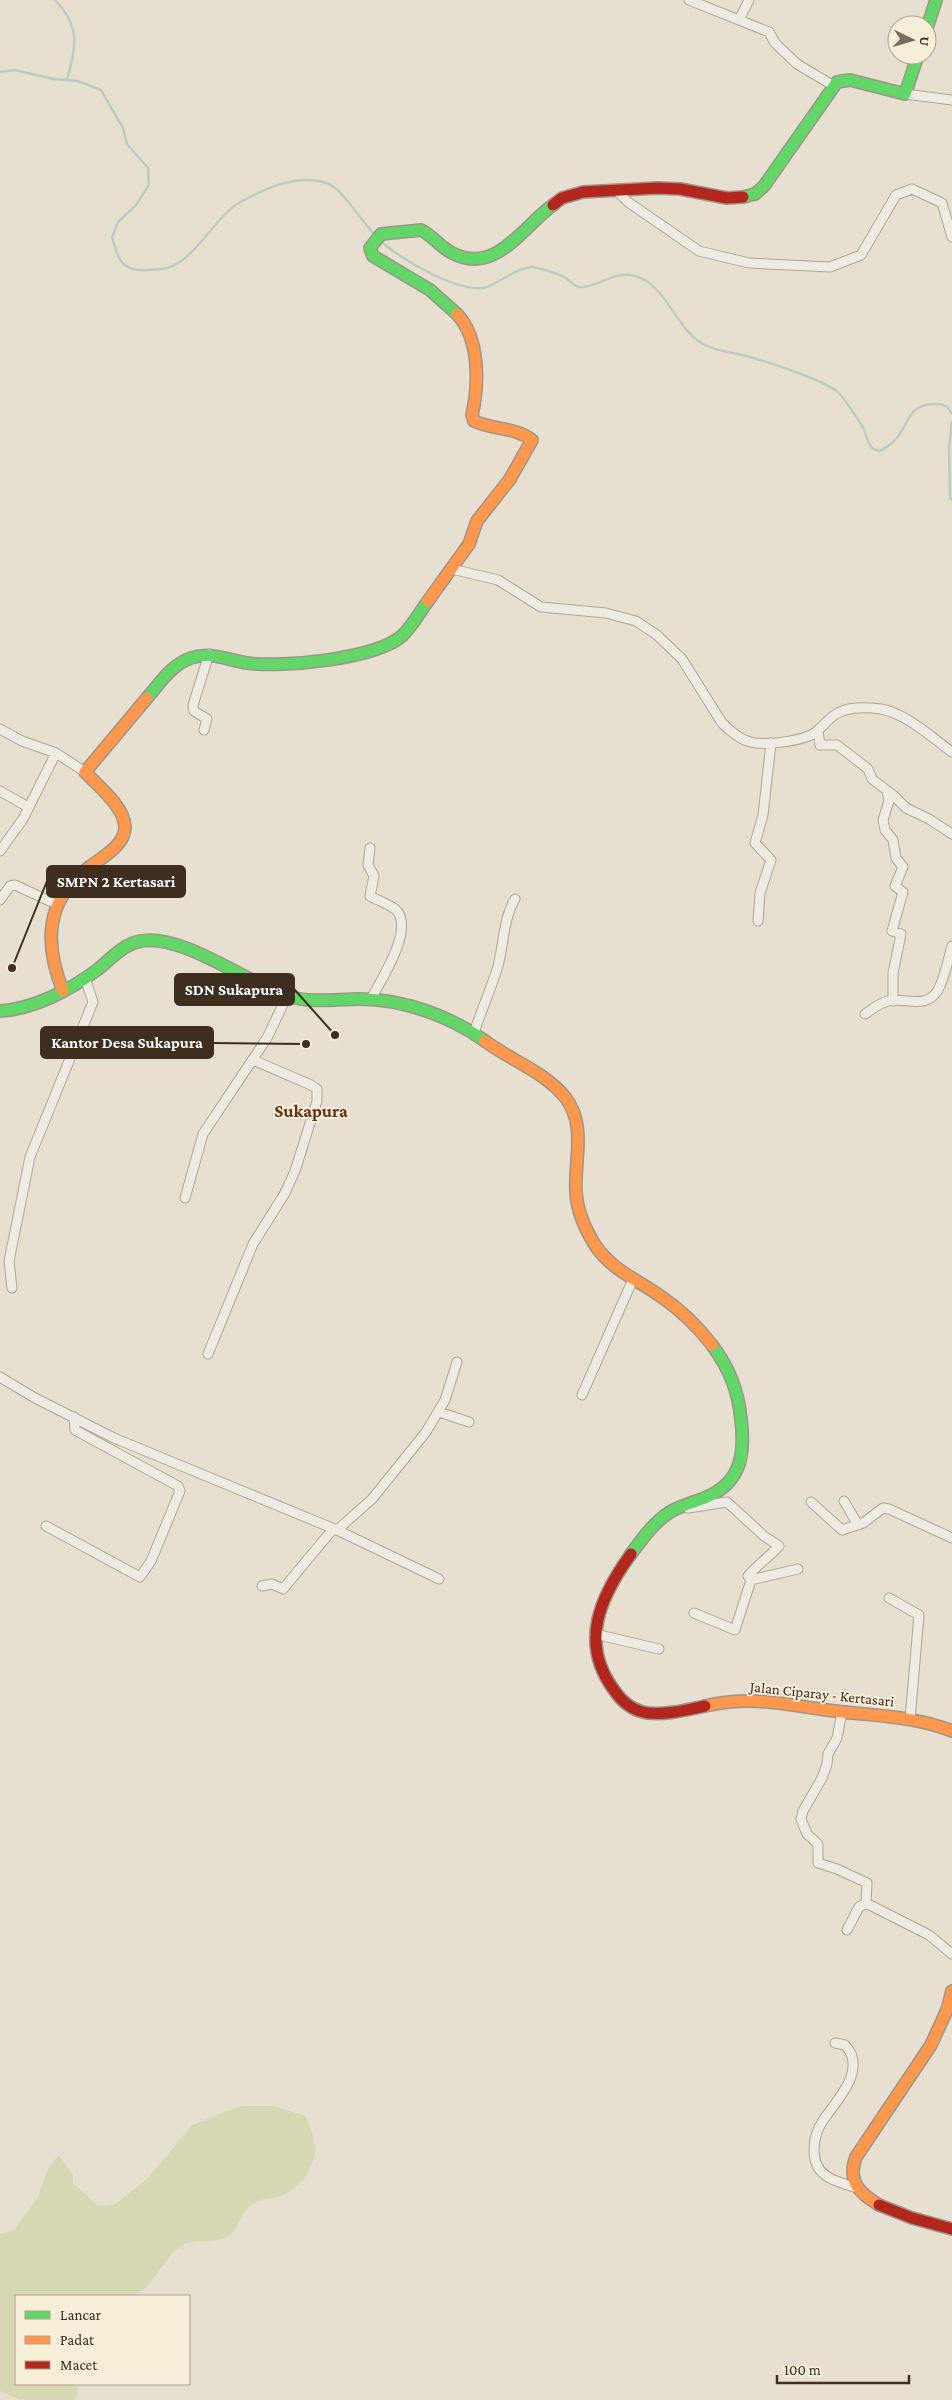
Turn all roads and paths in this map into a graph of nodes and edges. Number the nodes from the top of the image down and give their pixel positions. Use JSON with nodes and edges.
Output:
{"nodes":[{"id":1,"x":689,"y":0,"type":"edge"},
{"id":2,"x":749,"y":0,"type":"edge"},
{"id":3,"x":936,"y":0,"type":"edge"},
{"id":4,"x":931,"y":15,"type":"edge"},
{"id":5,"x":740,"y":20,"type":"junction"},
{"id":6,"x":915,"y":65,"type":"edge"},
{"id":7,"x":834,"y":86,"type":"junction"},
{"id":8,"x":905,"y":94,"type":"junction"},
{"id":9,"x":952,"y":100,"type":"edge"},
{"id":10,"x":618,"y":192,"type":"junction"},
{"id":11,"x":952,"y":237,"type":"edge"},
{"id":12,"x":452,"y":568,"type":"junction"},
{"id":13,"x":209,"y":654,"type":"junction"},
{"id":14,"x":0,"y":729,"type":"edge"},
{"id":15,"x":204,"y":730,"type":"dead end"},
{"id":16,"x":818,"y":731,"type":"junction"},
{"id":17,"x":771,"y":743,"type":"junction"},
{"id":18,"x":952,"y":752,"type":"edge"},
{"id":19,"x":56,"y":753,"type":"junction"},
{"id":20,"x":85,"y":772,"type":"junction"},
{"id":21,"x":0,"y":791,"type":"edge"},
{"id":22,"x":887,"y":791,"type":"junction"},
{"id":23,"x":28,"y":807,"type":"junction"},
{"id":24,"x":952,"y":834,"type":"edge"},
{"id":25,"x":370,"y":848,"type":"dead end"},
{"id":26,"x":0,"y":851,"type":"edge"},
{"id":27,"x":515,"y":899,"type":"dead end"},
{"id":28,"x":0,"y":900,"type":"edge"},
{"id":29,"x":56,"y":904,"type":"junction"},
{"id":30,"x":758,"y":921,"type":"dead end"},
{"id":31,"x":952,"y":946,"type":"edge"},
{"id":32,"x":85,"y":978,"type":"junction"},
{"id":33,"x":63,"y":990,"type":"junction"},
{"id":34,"x":287,"y":996,"type":"junction"},
{"id":35,"x":371,"y":999,"type":"junction"},
{"id":36,"x":893,"y":1001,"type":"junction"},
{"id":37,"x":0,"y":1011,"type":"edge"},
{"id":38,"x":865,"y":1014,"type":"dead end"},
{"id":39,"x":474,"y":1033,"type":"junction"},
{"id":40,"x":253,"y":1060,"type":"junction"},
{"id":41,"x":185,"y":1198,"type":"dead end"},
{"id":42,"x":633,"y":1279,"type":"junction"},
{"id":43,"x":12,"y":1288,"type":"dead end"},
{"id":44,"x":208,"y":1354,"type":"dead end"},
{"id":45,"x":457,"y":1362,"type":"dead end"},
{"id":46,"x":0,"y":1377,"type":"edge"},
{"id":47,"x":582,"y":1395,"type":"dead end"},
{"id":48,"x":439,"y":1412,"type":"junction"},
{"id":49,"x":74,"y":1417,"type":"junction"},
{"id":50,"x":469,"y":1422,"type":"dead end"},
{"id":51,"x":844,"y":1501,"type":"dead end"},
{"id":52,"x":810,"y":1502,"type":"dead end"},
{"id":53,"x":681,"y":1507,"type":"junction"},
{"id":54,"x":858,"y":1525,"type":"junction"},
{"id":55,"x":46,"y":1526,"type":"dead end"},
{"id":56,"x":335,"y":1529,"type":"junction"},
{"id":57,"x":952,"y":1538,"type":"edge"},
{"id":58,"x":798,"y":1569,"type":"dead end"},
{"id":59,"x":439,"y":1580,"type":"dead end"},
{"id":60,"x":750,"y":1580,"type":"junction"},
{"id":61,"x":262,"y":1586,"type":"dead end"},
{"id":62,"x":889,"y":1598,"type":"dead end"},
{"id":63,"x":694,"y":1613,"type":"dead end"},
{"id":64,"x":595,"y":1634,"type":"junction"},
{"id":65,"x":659,"y":1649,"type":"dead end"},
{"id":66,"x":842,"y":1712,"type":"junction"},
{"id":67,"x":910,"y":1719,"type":"junction"},
{"id":68,"x":952,"y":1730,"type":"edge"},
{"id":69,"x":866,"y":1903,"type":"junction"},
{"id":70,"x":847,"y":1930,"type":"dead end"},
{"id":71,"x":952,"y":1954,"type":"edge"},
{"id":72,"x":952,"y":1992,"type":"edge"},
{"id":73,"x":835,"y":2043,"type":"dead end"},
{"id":74,"x":857,"y":2188,"type":"junction"},
{"id":75,"x":952,"y":2229,"type":"edge"}],
"edges":[{"from":1,"to":5,"type":"street"},
{"from":2,"to":5,"type":"street"},
{"from":3,"to":4,"type":"main road"},
{"from":5,"to":7,"type":"street"},
{"from":6,"to":8,"type":"main road"},
{"from":7,"to":8,"type":"main road"},
{"from":7,"to":10,"type":"main road"},
{"from":8,"to":9,"type":"street"},
{"from":10,"to":11,"type":"street"},
{"from":10,"to":12,"type":"main road"},
{"from":12,"to":13,"type":"main road"},
{"from":12,"to":17,"type":"street"},
{"from":13,"to":15,"type":"street"},
{"from":13,"to":20,"type":"main road"},
{"from":14,"to":19,"type":"street"},
{"from":16,"to":17,"type":"street"},
{"from":16,"to":18,"type":"street"},
{"from":16,"to":22,"type":"street"},
{"from":17,"to":30,"type":"street"},
{"from":19,"to":20,"type":"street"},
{"from":19,"to":23,"type":"street"},
{"from":20,"to":29,"type":"main road"},
{"from":21,"to":23,"type":"street"},
{"from":22,"to":24,"type":"street"},
{"from":22,"to":36,"type":"street"},
{"from":23,"to":26,"type":"street"},
{"from":25,"to":35,"type":"street"},
{"from":27,"to":39,"type":"street"},
{"from":28,"to":29,"type":"street"},
{"from":29,"to":33,"type":"main road"},
{"from":31,"to":36,"type":"street"},
{"from":32,"to":33,"type":"main road","name":"Jalan Ciparay - Kertasari"},
{"from":32,"to":34,"type":"main road","name":"Jalan Ciparay - Kertasari"},
{"from":32,"to":43,"type":"street"},
{"from":33,"to":37,"type":"main road","name":"Jalan Ciparay - Kertasari"},
{"from":34,"to":35,"type":"main road","name":"Jalan Ciparay - Kertasari"},
{"from":34,"to":40,"type":"street"},
{"from":35,"to":39,"type":"main road","name":"Jalan Ciparay - Kertasari"},
{"from":36,"to":38,"type":"street"},
{"from":39,"to":42,"type":"main road","name":"Jalan Ciparay - Kertasari"},
{"from":40,"to":41,"type":"street"},
{"from":40,"to":44,"type":"street"},
{"from":42,"to":47,"type":"street"},
{"from":42,"to":53,"type":"main road","name":"Jalan Ciparay - Kertasari"},
{"from":45,"to":48,"type":"street"},
{"from":46,"to":49,"type":"street"},
{"from":48,"to":50,"type":"street"},
{"from":48,"to":56,"type":"street"},
{"from":49,"to":55,"type":"street"},
{"from":49,"to":56,"type":"street"},
{"from":51,"to":54,"type":"street"},
{"from":52,"to":54,"type":"street"},
{"from":53,"to":60,"type":"street"},
{"from":53,"to":64,"type":"main road","name":"Jalan Ciparay - Kertasari"},
{"from":54,"to":57,"type":"street"},
{"from":56,"to":59,"type":"street"},
{"from":56,"to":61,"type":"street"},
{"from":58,"to":60,"type":"street"},
{"from":60,"to":63,"type":"street"},
{"from":62,"to":67,"type":"street"},
{"from":64,"to":65,"type":"street"},
{"from":64,"to":66,"type":"main road","name":"Jalan Ciparay - Kertasari"},
{"from":66,"to":67,"type":"main road","name":"Jalan Ciparay - Kertasari"},
{"from":66,"to":69,"type":"street"},
{"from":67,"to":68,"type":"main road","name":"Jalan Ciparay - Kertasari"},
{"from":69,"to":70,"type":"street"},
{"from":69,"to":71,"type":"street"},
{"from":72,"to":74,"type":"main road"},
{"from":73,"to":74,"type":"street"},
{"from":74,"to":75,"type":"main road"}]}
